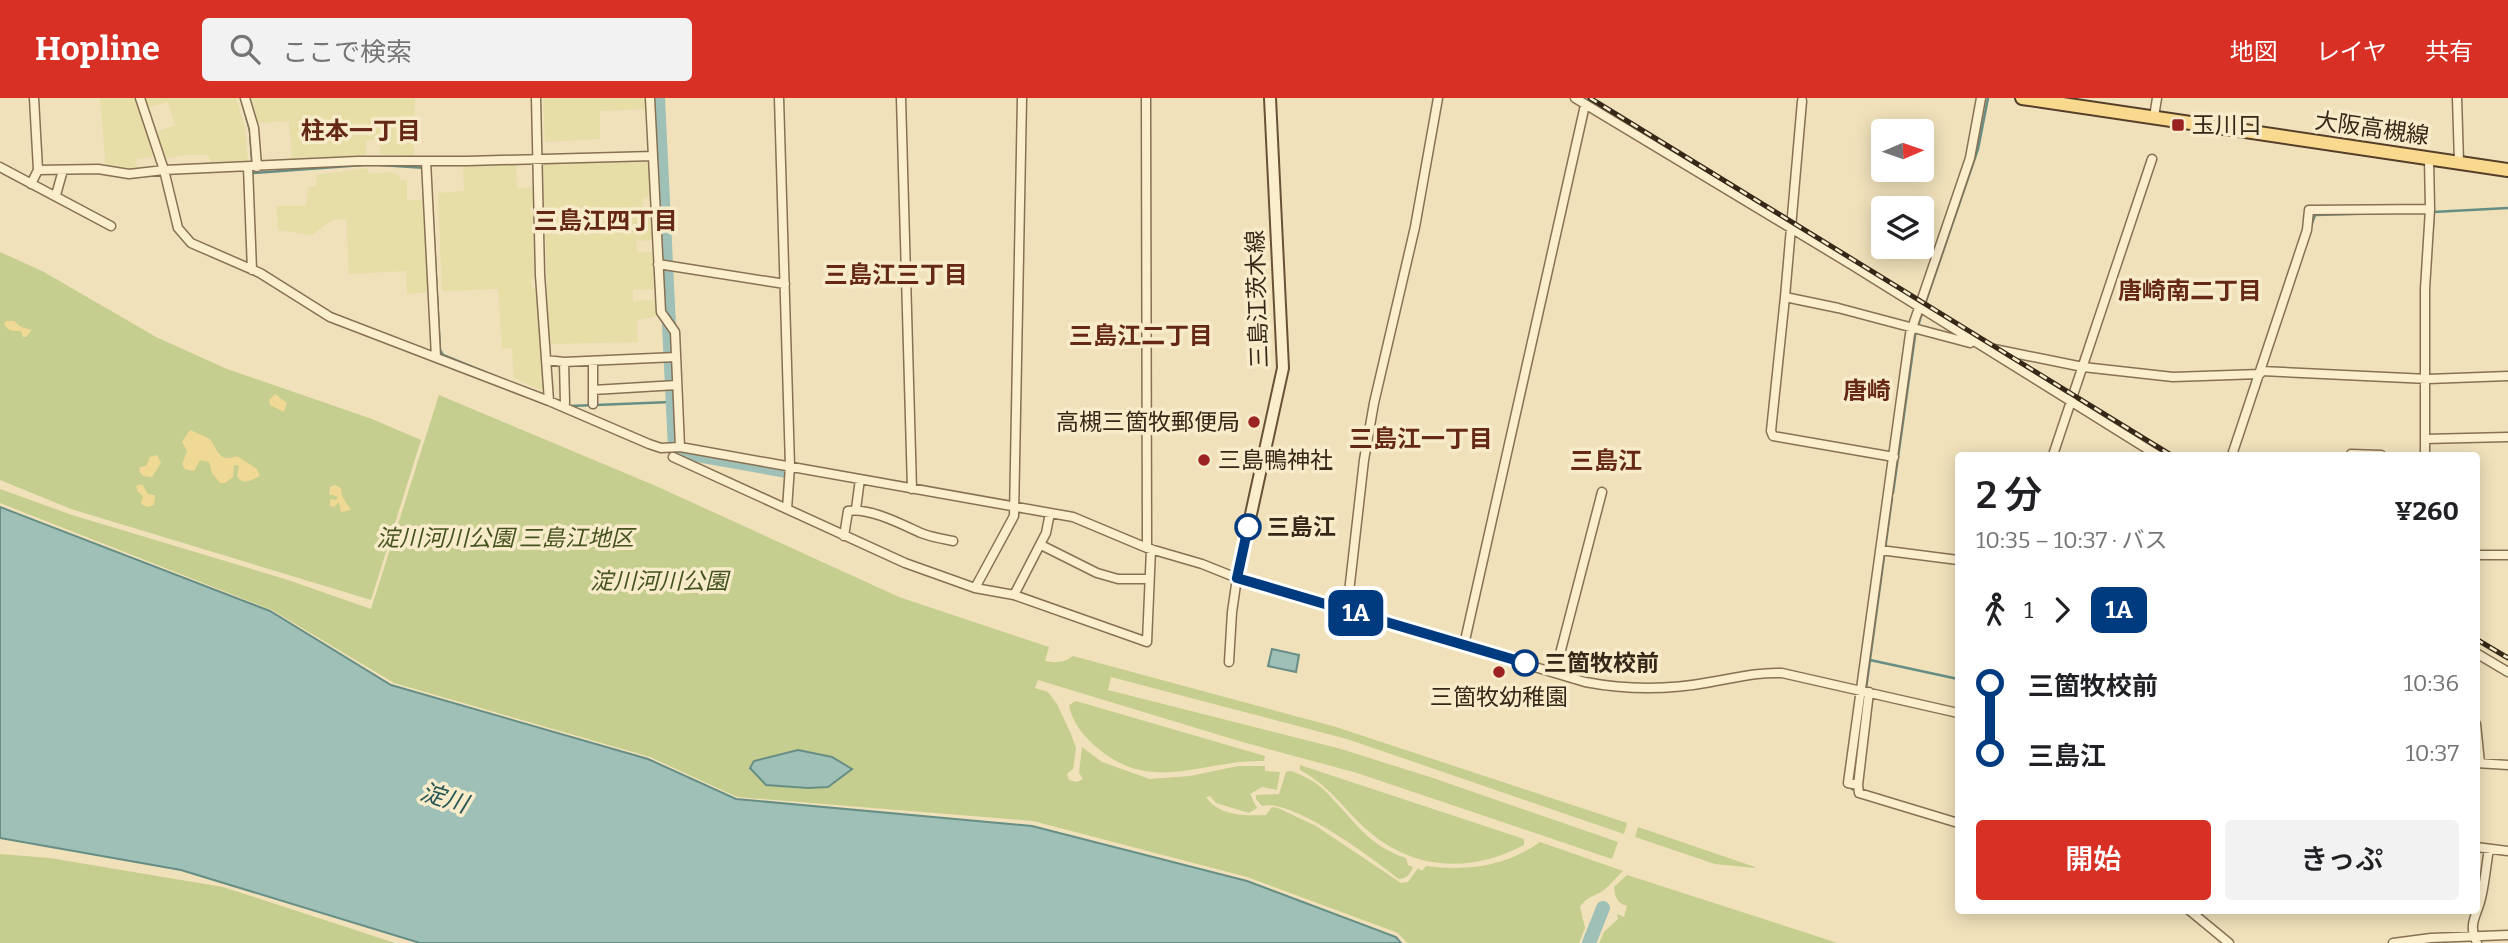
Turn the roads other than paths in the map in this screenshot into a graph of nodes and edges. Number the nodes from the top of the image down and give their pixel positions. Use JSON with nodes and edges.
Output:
{"nodes":[{"id":1,"x":34,"y":98,"type":"edge"},
{"id":2,"x":140,"y":98,"type":"edge"},
{"id":3,"x":245,"y":98,"type":"edge"},
{"id":4,"x":536,"y":98,"type":"edge"},
{"id":5,"x":650,"y":98,"type":"edge"},
{"id":6,"x":779,"y":98,"type":"edge"},
{"id":7,"x":901,"y":98,"type":"edge"},
{"id":8,"x":1022,"y":98,"type":"edge"},
{"id":9,"x":1146,"y":98,"type":"edge"},
{"id":10,"x":1270,"y":98,"type":"edge"},
{"id":11,"x":1438,"y":98,"type":"edge"},
{"id":12,"x":1575,"y":98,"type":"edge"},
{"id":13,"x":1981,"y":98,"type":"edge"},
{"id":14,"x":2022,"y":98,"type":"edge"},
{"id":15,"x":2157,"y":98,"type":"edge"},
{"id":16,"x":2457,"y":98,"type":"edge"},
{"id":17,"x":1802,"y":101,"type":"dead end"},
{"id":18,"x":1585,"y":105,"type":"junction"},
{"id":19,"x":2154,"y":117,"type":"junction"},
{"id":20,"x":653,"y":156,"type":"junction"},
{"id":21,"x":2429,"y":158,"type":"junction"},
{"id":22,"x":539,"y":159,"type":"junction"},
{"id":23,"x":2152,"y":159,"type":"dead end"},
{"id":24,"x":426,"y":161,"type":"junction"},
{"id":25,"x":2459,"y":162,"type":"junction"},
{"id":26,"x":0,"y":167,"type":"edge"},
{"id":27,"x":253,"y":167,"type":"junction"},
{"id":28,"x":38,"y":170,"type":"junction"},
{"id":29,"x":63,"y":170,"type":"junction"},
{"id":30,"x":164,"y":170,"type":"junction"},
{"id":31,"x":2508,"y":170,"type":"edge"},
{"id":32,"x":31,"y":184,"type":"junction"},
{"id":33,"x":56,"y":195,"type":"junction"},
{"id":34,"x":2430,"y":209,"type":"junction"},
{"id":35,"x":111,"y":226,"type":"dead end"},
{"id":36,"x":1791,"y":228,"type":"junction"},
{"id":37,"x":658,"y":264,"type":"junction"},
{"id":38,"x":252,"y":270,"type":"junction"},
{"id":39,"x":785,"y":284,"type":"junction"},
{"id":40,"x":1785,"y":297,"type":"junction"},
{"id":41,"x":1919,"y":307,"type":"junction"},
{"id":42,"x":1912,"y":327,"type":"junction"},
{"id":43,"x":1981,"y":346,"type":"junction"},
{"id":44,"x":436,"y":357,"type":"junction"},
{"id":45,"x":676,"y":357,"type":"junction"},
{"id":46,"x":546,"y":360,"type":"junction"},
{"id":47,"x":593,"y":361,"type":"junction"},
{"id":48,"x":564,"y":362,"type":"junction"},
{"id":49,"x":2082,"y":368,"type":"junction"},
{"id":50,"x":2260,"y":373,"type":"junction"},
{"id":51,"x":2508,"y":376,"type":"edge"},
{"id":52,"x":2426,"y":379,"type":"junction"},
{"id":53,"x":677,"y":385,"type":"junction"},
{"id":54,"x":593,"y":390,"type":"junction"},
{"id":55,"x":548,"y":401,"type":"junction"},
{"id":56,"x":2071,"y":402,"type":"junction"},
{"id":57,"x":565,"y":403,"type":"dead end"},
{"id":58,"x":593,"y":404,"type":"dead end"},
{"id":59,"x":2508,"y":436,"type":"edge"},
{"id":60,"x":2425,"y":439,"type":"junction"},
{"id":61,"x":680,"y":447,"type":"junction"},
{"id":62,"x":2054,"y":452,"type":"edge"},
{"id":63,"x":2152,"y":452,"type":"edge"},
{"id":64,"x":2233,"y":452,"type":"edge"},
{"id":65,"x":2425,"y":452,"type":"edge"},
{"id":66,"x":673,"y":457,"type":"dead end"},
{"id":67,"x":1894,"y":457,"type":"junction"},
{"id":68,"x":790,"y":467,"type":"junction"},
{"id":69,"x":860,"y":479,"type":"junction"},
{"id":70,"x":912,"y":489,"type":"junction"},
{"id":71,"x":1602,"y":492,"type":"dead end"},
{"id":72,"x":1014,"y":507,"type":"junction"},
{"id":73,"x":787,"y":509,"type":"junction"},
{"id":74,"x":856,"y":509,"type":"junction"},
{"id":75,"x":1050,"y":513,"type":"junction"},
{"id":76,"x":844,"y":536,"type":"junction"},
{"id":77,"x":953,"y":541,"type":"dead end"},
{"id":78,"x":1041,"y":544,"type":"junction"},
{"id":79,"x":1149,"y":549,"type":"junction"},
{"id":80,"x":1880,"y":550,"type":"junction"},
{"id":81,"x":2480,"y":555,"type":"edge"},
{"id":82,"x":2508,"y":555,"type":"edge"},
{"id":83,"x":1955,"y":560,"type":"edge"},
{"id":84,"x":1237,"y":578,"type":"junction"},
{"id":85,"x":1149,"y":579,"type":"junction"},
{"id":86,"x":975,"y":588,"type":"junction"},
{"id":87,"x":1014,"y":595,"type":"junction"},
{"id":88,"x":1347,"y":610,"type":"junction"},
{"id":89,"x":1464,"y":645,"type":"junction"},
{"id":90,"x":2480,"y":655,"type":"edge"},
{"id":91,"x":1229,"y":662,"type":"dead end"},
{"id":92,"x":2508,"y":672,"type":"edge"},
{"id":93,"x":1556,"y":673,"type":"junction"},
{"id":94,"x":1865,"y":692,"type":"junction"},
{"id":95,"x":1955,"y":712,"type":"edge"},
{"id":96,"x":2480,"y":763,"type":"edge"},
{"id":97,"x":2508,"y":765,"type":"edge"},
{"id":98,"x":1955,"y":822,"type":"edge"},
{"id":99,"x":2480,"y":848,"type":"edge"},
{"id":100,"x":2489,"y":849,"type":"junction"},
{"id":101,"x":2508,"y":851,"type":"edge"},
{"id":102,"x":2480,"y":899,"type":"edge"},
{"id":103,"x":2194,"y":914,"type":"edge"},
{"id":104,"x":2474,"y":914,"type":"edge"},
{"id":105,"x":2508,"y":935,"type":"edge"},
{"id":106,"x":2475,"y":939,"type":"edge"},
{"id":107,"x":2229,"y":943,"type":"edge"},
{"id":108,"x":2393,"y":943,"type":"edge"}],
"edges":[{"from":1,"to":28,"type":"street"},
{"from":2,"to":30,"type":"street"},
{"from":3,"to":27,"type":"street"},
{"from":4,"to":22,"type":"street"},
{"from":5,"to":20,"type":"street"},
{"from":6,"to":39,"type":"street"},
{"from":7,"to":70,"type":"street"},
{"from":8,"to":72,"type":"street"},
{"from":9,"to":79,"type":"street"},
{"from":10,"to":84,"type":"main road","name":"三島江茨木線"},
{"from":11,"to":88,"type":"street"},
{"from":12,"to":18,"type":"street"},
{"from":13,"to":41,"type":"street"},
{"from":14,"to":19,"type":"main road","name":"大阪高槻線"},
{"from":15,"to":19,"type":"street"},
{"from":16,"to":25,"type":"street"},
{"from":17,"to":36,"type":"street"},
{"from":18,"to":36,"type":"street"},
{"from":18,"to":89,"type":"street"},
{"from":19,"to":21,"type":"main road","name":"大阪高槻線"},
{"from":20,"to":22,"type":"street"},
{"from":20,"to":37,"type":"street"},
{"from":21,"to":25,"type":"main road","name":"大阪高槻線"},
{"from":21,"to":34,"type":"street"},
{"from":22,"to":24,"type":"street"},
{"from":22,"to":46,"type":"street"},
{"from":23,"to":49,"type":"street"},
{"from":24,"to":27,"type":"street"},
{"from":24,"to":44,"type":"street"},
{"from":25,"to":31,"type":"main road","name":"大阪高槻線"},
{"from":26,"to":32,"type":"street"},
{"from":27,"to":30,"type":"street"},
{"from":27,"to":38,"type":"street"},
{"from":28,"to":29,"type":"street"},
{"from":28,"to":32,"type":"street"},
{"from":29,"to":30,"type":"street"},
{"from":29,"to":33,"type":"street"},
{"from":30,"to":38,"type":"street"},
{"from":32,"to":33,"type":"street"},
{"from":33,"to":35,"type":"street"},
{"from":34,"to":50,"type":"street"},
{"from":34,"to":52,"type":"street"},
{"from":36,"to":40,"type":"street"},
{"from":36,"to":41,"type":"street"},
{"from":37,"to":39,"type":"street"},
{"from":37,"to":45,"type":"street"},
{"from":38,"to":44,"type":"street"},
{"from":39,"to":68,"type":"street"},
{"from":40,"to":42,"type":"street"},
{"from":40,"to":67,"type":"street"},
{"from":41,"to":42,"type":"street"},
{"from":41,"to":43,"type":"street"},
{"from":42,"to":43,"type":"street"},
{"from":42,"to":67,"type":"street"},
{"from":43,"to":49,"type":"street"},
{"from":43,"to":56,"type":"street"},
{"from":44,"to":55,"type":"street"},
{"from":45,"to":47,"type":"street"},
{"from":45,"to":53,"type":"street"},
{"from":46,"to":48,"type":"street"},
{"from":46,"to":55,"type":"street"},
{"from":47,"to":48,"type":"street"},
{"from":47,"to":54,"type":"street"},
{"from":48,"to":57,"type":"street"},
{"from":49,"to":50,"type":"street"},
{"from":49,"to":56,"type":"street"},
{"from":50,"to":52,"type":"street"},
{"from":50,"to":64,"type":"street"},
{"from":51,"to":52,"type":"street"},
{"from":52,"to":60,"type":"street"},
{"from":53,"to":54,"type":"street"},
{"from":53,"to":61,"type":"street"},
{"from":54,"to":58,"type":"street"},
{"from":55,"to":61,"type":"street"},
{"from":56,"to":62,"type":"street"},
{"from":56,"to":63,"type":"street"},
{"from":59,"to":60,"type":"street"},
{"from":60,"to":65,"type":"street"},
{"from":61,"to":68,"type":"street"},
{"from":66,"to":73,"type":"street"},
{"from":67,"to":80,"type":"street"},
{"from":68,"to":69,"type":"street"},
{"from":68,"to":73,"type":"street"},
{"from":69,"to":70,"type":"street"},
{"from":69,"to":74,"type":"street"},
{"from":70,"to":72,"type":"street"},
{"from":71,"to":93,"type":"street"},
{"from":72,"to":75,"type":"street"},
{"from":72,"to":86,"type":"street"},
{"from":73,"to":76,"type":"street"},
{"from":74,"to":76,"type":"street"},
{"from":74,"to":77,"type":"street"},
{"from":75,"to":78,"type":"street"},
{"from":75,"to":79,"type":"street"},
{"from":76,"to":86,"type":"street"},
{"from":78,"to":85,"type":"street"},
{"from":78,"to":87,"type":"street"},
{"from":79,"to":84,"type":"street"},
{"from":79,"to":85,"type":"street"},
{"from":80,"to":83,"type":"street"},
{"from":80,"to":94,"type":"street"},
{"from":81,"to":82,"type":"street"},
{"from":84,"to":88,"type":"street"},
{"from":84,"to":91,"type":"street"},
{"from":85,"to":87,"type":"street"},
{"from":86,"to":87,"type":"street"},
{"from":88,"to":89,"type":"street"},
{"from":89,"to":93,"type":"street"},
{"from":90,"to":92,"type":"street"},
{"from":93,"to":94,"type":"street"},
{"from":94,"to":95,"type":"street"},
{"from":94,"to":98,"type":"street"},
{"from":96,"to":97,"type":"street"},
{"from":99,"to":100,"type":"street"},
{"from":100,"to":101,"type":"street"},
{"from":100,"to":102,"type":"street"},
{"from":103,"to":107,"type":"street"},
{"from":104,"to":106,"type":"street"},
{"from":105,"to":106,"type":"street"},
{"from":106,"to":108,"type":"street"}]}
